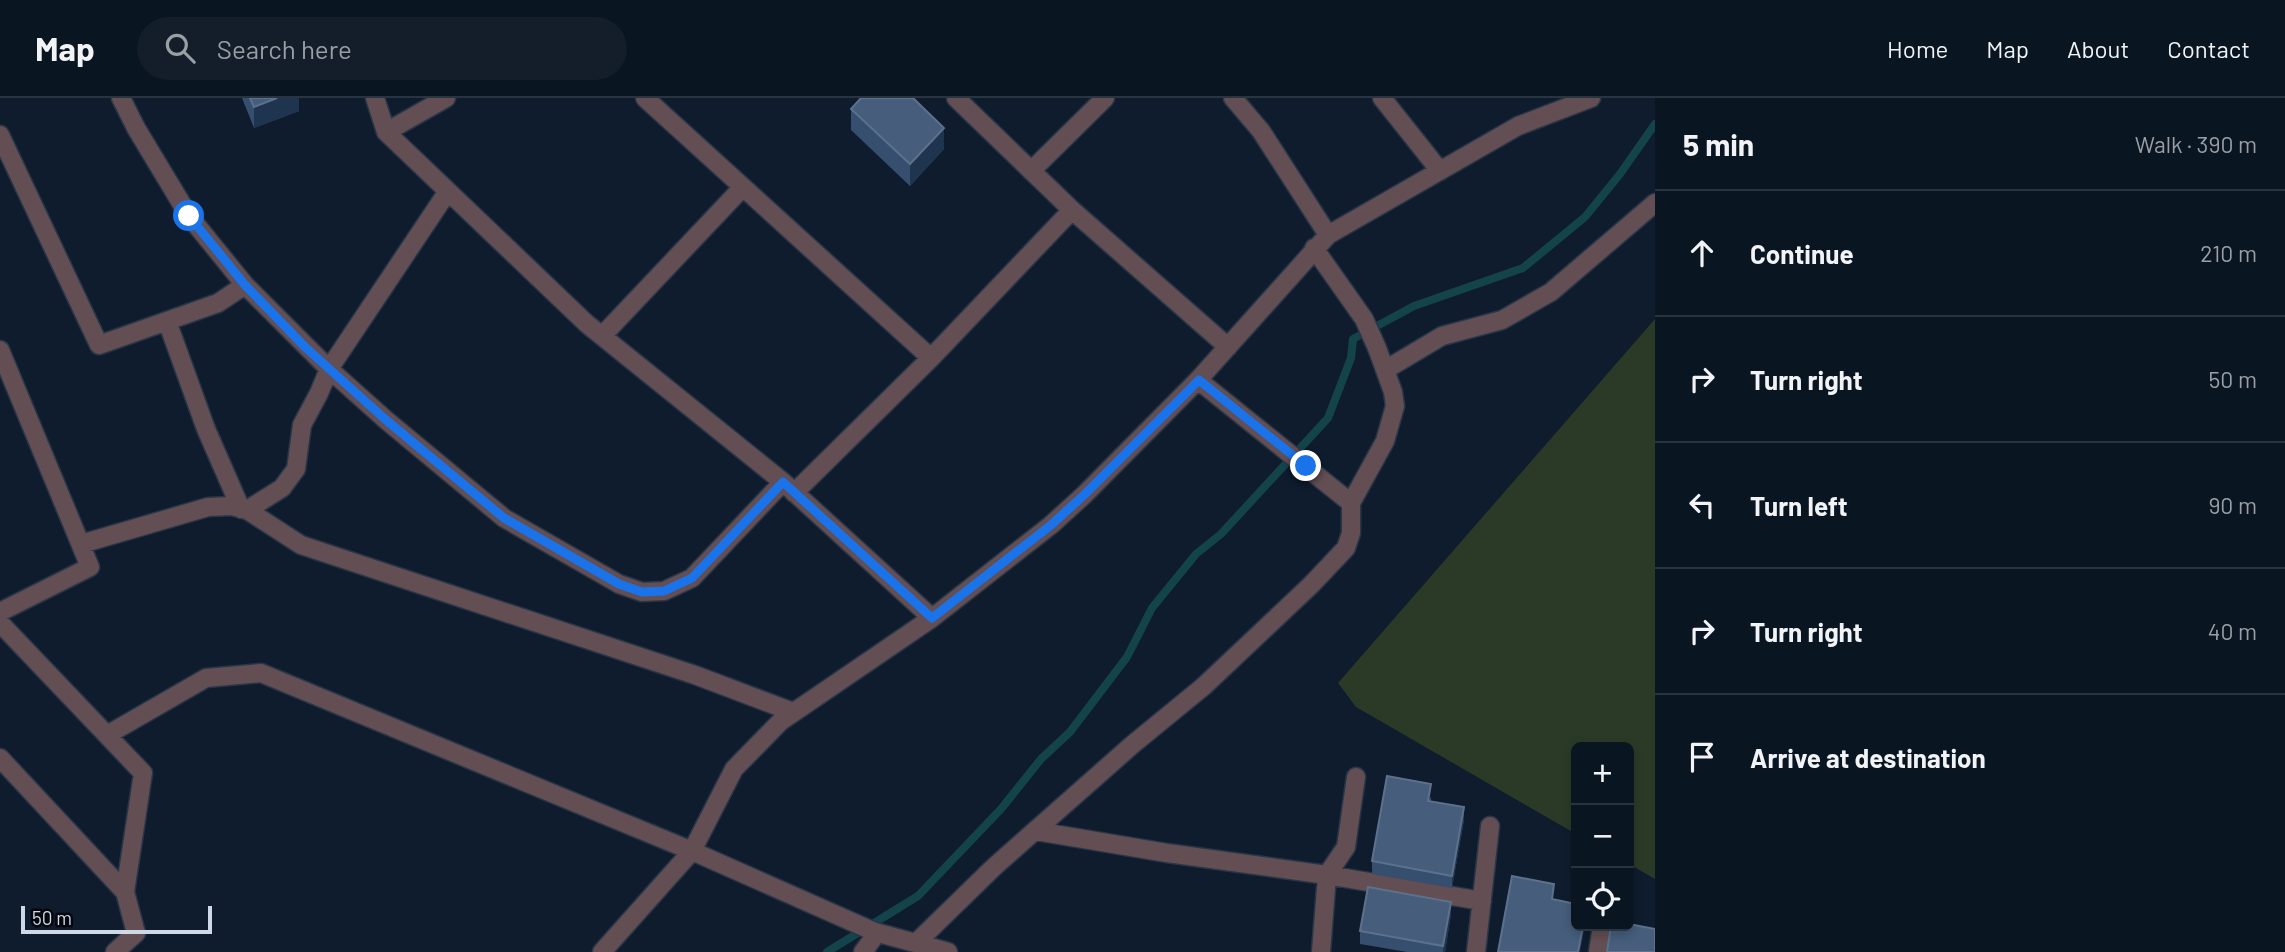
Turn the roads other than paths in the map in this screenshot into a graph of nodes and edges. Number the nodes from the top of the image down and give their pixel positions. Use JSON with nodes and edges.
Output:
{"nodes":[{"id":1,"x":121,"y":98,"type":"edge"},
{"id":2,"x":375,"y":98,"type":"edge"},
{"id":3,"x":446,"y":98,"type":"edge"},
{"id":4,"x":645,"y":98,"type":"edge"},
{"id":5,"x":956,"y":98,"type":"edge"},
{"id":6,"x":1105,"y":98,"type":"edge"},
{"id":7,"x":1233,"y":98,"type":"edge"},
{"id":8,"x":1382,"y":98,"type":"edge"},
{"id":9,"x":1591,"y":98,"type":"edge"},
{"id":10,"x":386,"y":132,"type":"junction"},
{"id":11,"x":0,"y":135,"type":"edge"},
{"id":12,"x":1031,"y":171,"type":"junction"},
{"id":13,"x":1440,"y":171,"type":"junction"},
{"id":14,"x":743,"y":187,"type":"junction"},
{"id":15,"x":448,"y":191,"type":"junction"},
{"id":16,"x":1655,"y":203,"type":"edge"},
{"id":17,"x":1072,"y":210,"type":"junction"},
{"id":18,"x":1328,"y":235,"type":"junction"},
{"id":19,"x":1314,"y":248,"type":"junction"},
{"id":20,"x":245,"y":285,"type":"junction"},
{"id":21,"x":167,"y":321,"type":"junction"},
{"id":22,"x":602,"y":335,"type":"junction"},
{"id":23,"x":1228,"y":347,"type":"junction"},
{"id":24,"x":0,"y":350,"type":"edge"},
{"id":25,"x":930,"y":358,"type":"junction"},
{"id":26,"x":329,"y":369,"type":"junction"},
{"id":27,"x":1385,"y":370,"type":"junction"},
{"id":28,"x":1199,"y":380,"type":"junction"},
{"id":29,"x":788,"y":488,"type":"junction"},
{"id":30,"x":1351,"y":503,"type":"junction"},
{"id":31,"x":244,"y":509,"type":"junction"},
{"id":32,"x":81,"y":544,"type":"junction"},
{"id":33,"x":0,"y":612,"type":"edge"},
{"id":34,"x":932,"y":618,"type":"junction"},
{"id":35,"x":0,"y":623,"type":"edge"},
{"id":36,"x":793,"y":712,"type":"junction"},
{"id":37,"x":107,"y":735,"type":"junction"},
{"id":38,"x":0,"y":758,"type":"edge"},
{"id":39,"x":1356,"y":777,"type":"dead end"},
{"id":40,"x":1490,"y":826,"type":"dead end"},
{"id":41,"x":1036,"y":831,"type":"junction"},
{"id":42,"x":692,"y":851,"type":"junction"},
{"id":43,"x":1327,"y":875,"type":"junction"},
{"id":44,"x":125,"y":892,"type":"junction"},
{"id":45,"x":1482,"y":901,"type":"junction"},
{"id":46,"x":1601,"y":931,"type":"edge"},
{"id":47,"x":876,"y":932,"type":"junction"},
{"id":48,"x":916,"y":943,"type":"junction"},
{"id":49,"x":115,"y":952,"type":"edge"},
{"id":50,"x":602,"y":952,"type":"edge"},
{"id":51,"x":863,"y":952,"type":"edge"},
{"id":52,"x":948,"y":952,"type":"edge"},
{"id":53,"x":1321,"y":952,"type":"edge"},
{"id":54,"x":1476,"y":952,"type":"edge"},
{"id":55,"x":1598,"y":952,"type":"edge"}],
"edges":[{"from":1,"to":20,"type":"street"},
{"from":2,"to":10,"type":"street"},
{"from":3,"to":10,"type":"street"},
{"from":4,"to":14,"type":"street"},
{"from":5,"to":12,"type":"street"},
{"from":6,"to":12,"type":"street"},
{"from":7,"to":18,"type":"street"},
{"from":8,"to":13,"type":"street"},
{"from":9,"to":13,"type":"street"},
{"from":10,"to":15,"type":"street"},
{"from":11,"to":21,"type":"street"},
{"from":12,"to":17,"type":"street"},
{"from":13,"to":18,"type":"street"},
{"from":14,"to":22,"type":"street"},
{"from":14,"to":25,"type":"street"},
{"from":15,"to":22,"type":"street"},
{"from":15,"to":26,"type":"street"},
{"from":16,"to":27,"type":"street"},
{"from":17,"to":23,"type":"street"},
{"from":17,"to":25,"type":"street"},
{"from":18,"to":19,"type":"street"},
{"from":19,"to":23,"type":"street"},
{"from":19,"to":27,"type":"street"},
{"from":20,"to":21,"type":"street"},
{"from":20,"to":26,"type":"street"},
{"from":21,"to":31,"type":"street"},
{"from":22,"to":29,"type":"street"},
{"from":23,"to":28,"type":"street"},
{"from":24,"to":32,"type":"street"},
{"from":25,"to":29,"type":"street"},
{"from":26,"to":29,"type":"street"},
{"from":26,"to":31,"type":"street"},
{"from":27,"to":30,"type":"street"},
{"from":28,"to":30,"type":"street"},
{"from":28,"to":34,"type":"street"},
{"from":29,"to":34,"type":"street"},
{"from":30,"to":41,"type":"street"},
{"from":31,"to":32,"type":"street"},
{"from":31,"to":36,"type":"street"},
{"from":32,"to":33,"type":"street"},
{"from":34,"to":36,"type":"street"},
{"from":35,"to":37,"type":"street"},
{"from":36,"to":42,"type":"street"},
{"from":37,"to":42,"type":"street"},
{"from":37,"to":44,"type":"street"},
{"from":38,"to":44,"type":"street"},
{"from":39,"to":43,"type":"street"},
{"from":40,"to":45,"type":"street"},
{"from":41,"to":43,"type":"street"},
{"from":41,"to":48,"type":"street"},
{"from":42,"to":47,"type":"street"},
{"from":42,"to":50,"type":"street"},
{"from":43,"to":45,"type":"street"},
{"from":43,"to":53,"type":"street"},
{"from":44,"to":49,"type":"street"},
{"from":45,"to":54,"type":"street"},
{"from":46,"to":55,"type":"street"},
{"from":47,"to":48,"type":"street"},
{"from":47,"to":51,"type":"street"},
{"from":48,"to":52,"type":"street"}]}
